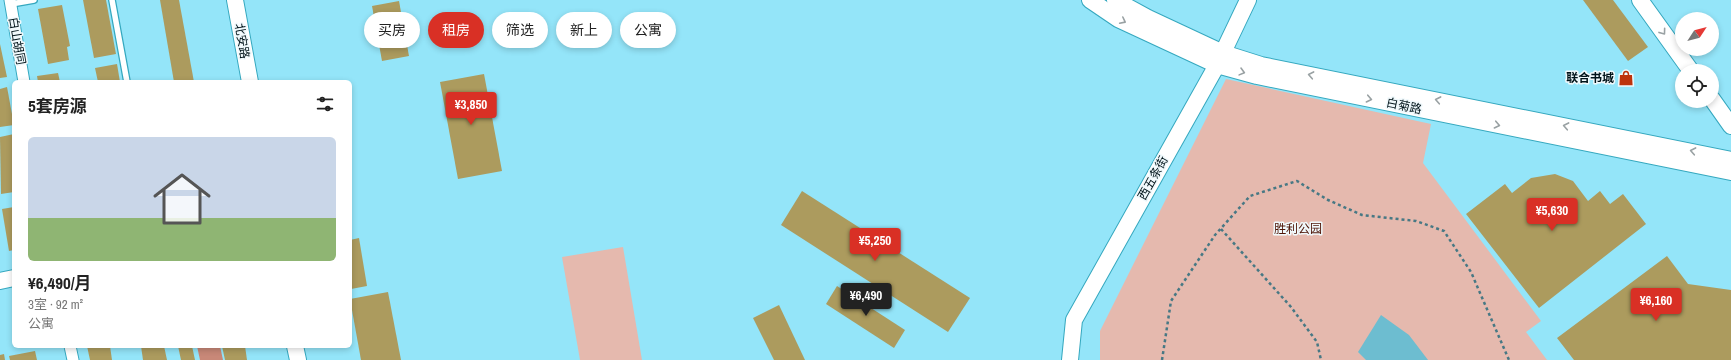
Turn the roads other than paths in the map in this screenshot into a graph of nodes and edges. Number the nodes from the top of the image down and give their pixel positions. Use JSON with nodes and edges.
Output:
{"nodes":[{"id":1,"x":34,"y":0,"type":"edge"},
{"id":2,"x":112,"y":0,"type":"edge"},
{"id":3,"x":235,"y":0,"type":"edge"},
{"id":4,"x":1090,"y":0,"type":"edge"},
{"id":5,"x":1114,"y":0,"type":"edge"},
{"id":6,"x":1248,"y":0,"type":"edge"},
{"id":7,"x":1640,"y":0,"type":"edge"},
{"id":8,"x":10,"y":2,"type":"edge"},
{"id":9,"x":1220,"y":59,"type":"junction"},
{"id":10,"x":1686,"y":64,"type":"edge"},
{"id":11,"x":24,"y":80,"type":"edge"},
{"id":12,"x":127,"y":80,"type":"edge"},
{"id":13,"x":250,"y":80,"type":"edge"},
{"id":14,"x":1718,"y":108,"type":"edge"},
{"id":15,"x":1731,"y":126,"type":"edge"},
{"id":16,"x":1731,"y":160,"type":"edge"},
{"id":17,"x":1731,"y":172,"type":"edge"},
{"id":18,"x":12,"y":278,"type":"edge"},
{"id":19,"x":0,"y":281,"type":"edge"},
{"id":20,"x":70,"y":348,"type":"edge"},
{"id":21,"x":295,"y":348,"type":"edge"},
{"id":22,"x":73,"y":360,"type":"edge"},
{"id":23,"x":298,"y":360,"type":"edge"},
{"id":24,"x":1070,"y":360,"type":"edge"}],
"edges":[{"from":1,"to":8,"type":"lane"},
{"from":2,"to":12,"type":"lane"},
{"from":3,"to":13,"type":"main road","name":"北安路"},
{"from":4,"to":9,"type":"main road","name":"白菊路","one_way":true},
{"from":5,"to":9,"type":"main road","name":"白菊路"},
{"from":6,"to":9,"type":"main road","name":"西五条街"},
{"from":7,"to":10,"type":"main road","one_way":true},
{"from":8,"to":11,"type":"street","name":"白山胡同"},
{"from":16,"to":9,"type":"main road","name":"白菊路","one_way":true},
{"from":9,"to":17,"type":"main road","name":"白菊路","one_way":true},
{"from":9,"to":24,"type":"main road","name":"西五条街"},
{"from":14,"to":15,"type":"main road"},
{"from":18,"to":19,"type":"main road"},
{"from":20,"to":22,"type":"street"},
{"from":21,"to":23,"type":"main road"}]}
